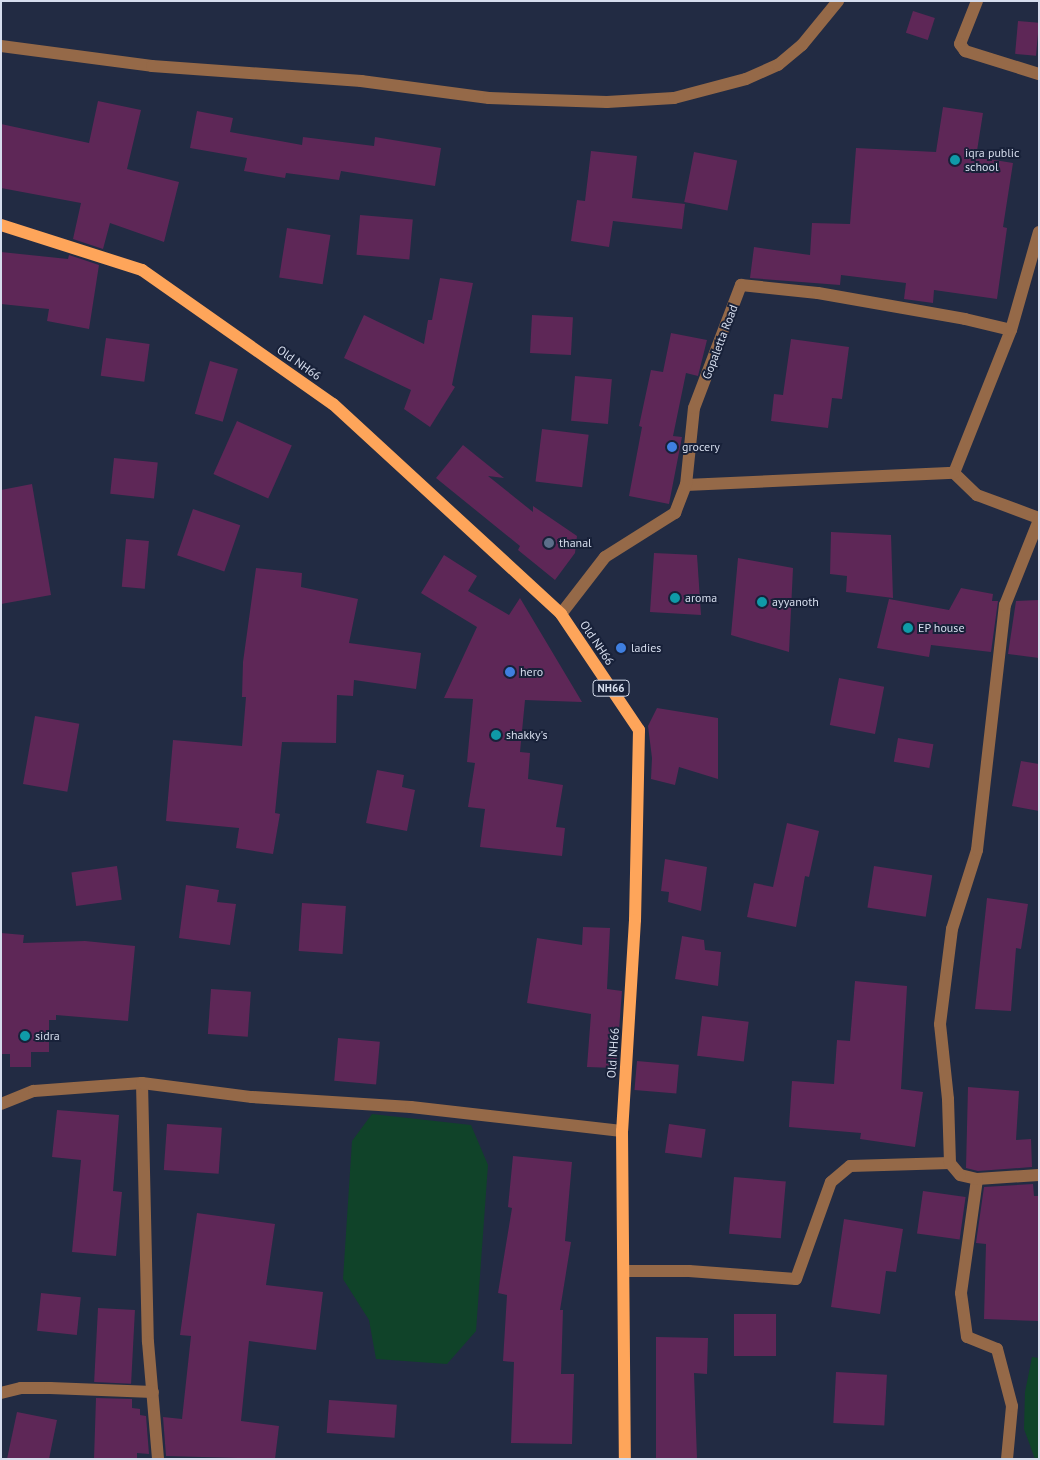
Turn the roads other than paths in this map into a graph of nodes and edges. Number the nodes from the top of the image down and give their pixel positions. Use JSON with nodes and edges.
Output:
{"nodes":[{"id":1,"x":838,"y":1,"type":"edge"},
{"id":2,"x":977,"y":1,"type":"edge"},
{"id":3,"x":1,"y":46,"type":"edge"},
{"id":4,"x":1039,"y":74,"type":"edge"},
{"id":5,"x":1,"y":225,"type":"edge"},
{"id":6,"x":1039,"y":232,"type":"edge"},
{"id":7,"x":1011,"y":330,"type":"junction"},
{"id":8,"x":954,"y":473,"type":"junction"},
{"id":9,"x":686,"y":485,"type":"junction"},
{"id":10,"x":1039,"y":519,"type":"edge"},
{"id":11,"x":561,"y":614,"type":"junction"},
{"id":12,"x":142,"y":1083,"type":"junction"},
{"id":13,"x":1,"y":1104,"type":"edge"},
{"id":14,"x":622,"y":1131,"type":"junction"},
{"id":15,"x":950,"y":1164,"type":"junction"},
{"id":16,"x":1039,"y":1175,"type":"edge"},
{"id":17,"x":977,"y":1180,"type":"junction"},
{"id":18,"x":625,"y":1271,"type":"junction"},
{"id":19,"x":153,"y":1392,"type":"junction"},
{"id":20,"x":1,"y":1393,"type":"edge"},
{"id":21,"x":158,"y":1459,"type":"edge"},
{"id":22,"x":625,"y":1459,"type":"edge"},
{"id":23,"x":1007,"y":1459,"type":"edge"}],
"edges":[{"from":1,"to":3,"type":"street"},
{"from":2,"to":4,"type":"street"},
{"from":5,"to":11,"type":"main road","name":"Old NH66","number":"NH66"},
{"from":6,"to":7,"type":"street"},
{"from":7,"to":8,"type":"street"},
{"from":7,"to":9,"type":"street","name":"Gopaletta Road"},
{"from":8,"to":9,"type":"street"},
{"from":8,"to":10,"type":"street"},
{"from":9,"to":11,"type":"street","name":"Gopaletta Road"},
{"from":10,"to":15,"type":"street"},
{"from":11,"to":14,"type":"main road","name":"Old NH66","number":"NH66"},
{"from":12,"to":13,"type":"street"},
{"from":12,"to":14,"type":"street"},
{"from":12,"to":19,"type":"street"},
{"from":14,"to":18,"type":"main road","name":"Old NH66","number":"NH66"},
{"from":15,"to":17,"type":"street"},
{"from":15,"to":18,"type":"street"},
{"from":16,"to":17,"type":"street"},
{"from":17,"to":23,"type":"street"},
{"from":18,"to":22,"type":"main road","name":"Old NH66","number":"NH66"},
{"from":19,"to":20,"type":"street"},
{"from":19,"to":21,"type":"street"}]}
